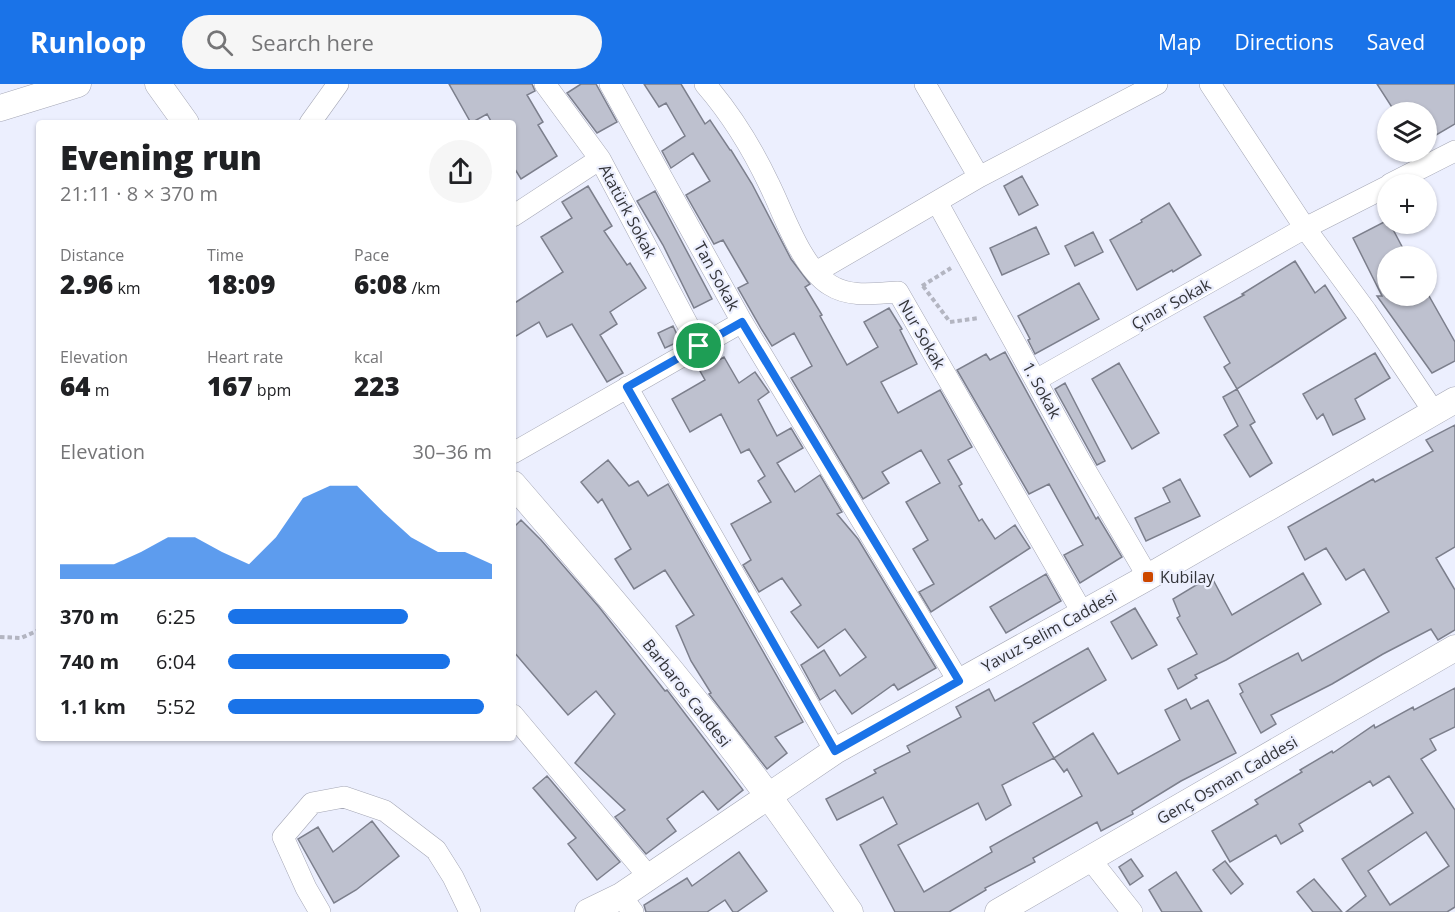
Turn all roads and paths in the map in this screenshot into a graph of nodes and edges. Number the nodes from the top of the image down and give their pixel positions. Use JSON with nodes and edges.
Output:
{"nodes":[{"id":1,"x":39,"y":84,"type":"edge"},
{"id":2,"x":78,"y":84,"type":"edge"},
{"id":3,"x":158,"y":84,"type":"edge"},
{"id":4,"x":338,"y":84,"type":"edge"},
{"id":5,"x":545,"y":84,"type":"edge"},
{"id":6,"x":610,"y":84,"type":"edge"},
{"id":7,"x":705,"y":84,"type":"edge"},
{"id":8,"x":925,"y":84,"type":"edge"},
{"id":9,"x":1157,"y":84,"type":"edge"},
{"id":10,"x":1210,"y":84,"type":"edge"},
{"id":11,"x":4,"y":107,"type":"edge"},
{"id":12,"x":184,"y":120,"type":"edge"},
{"id":13,"x":312,"y":120,"type":"edge"},
{"id":14,"x":1455,"y":151,"type":"edge"},
{"id":15,"x":600,"y":159,"type":"junction"},
{"id":16,"x":1410,"y":174,"type":"edge"},
{"id":17,"x":980,"y":177,"type":"junction"},
{"id":18,"x":1377,"y":191,"type":"edge"},
{"id":19,"x":937,"y":202,"type":"junction"},
{"id":20,"x":516,"y":214,"type":"edge"},
{"id":21,"x":1305,"y":228,"type":"junction"},
{"id":22,"x":968,"y":258,"type":"junction"},
{"id":23,"x":816,"y":272,"type":"junction"},
{"id":24,"x":923,"y":286,"type":"junction"},
{"id":25,"x":898,"y":292,"type":"junction"},
{"id":26,"x":999,"y":314,"type":"junction"},
{"id":27,"x":742,"y":322,"type":"junction"},
{"id":28,"x":699,"y":346,"type":"junction"},
{"id":29,"x":1036,"y":380,"type":"junction"},
{"id":30,"x":627,"y":387,"type":"junction"},
{"id":31,"x":1445,"y":406,"type":"edge"},
{"id":32,"x":516,"y":451,"type":"edge"},
{"id":33,"x":516,"y":487,"type":"edge"},
{"id":34,"x":1148,"y":577,"type":"junction"},
{"id":35,"x":1082,"y":612,"type":"junction"},
{"id":36,"x":36,"y":631,"type":"edge"},
{"id":37,"x":0,"y":637,"type":"edge"},
{"id":38,"x":1455,"y":648,"type":"edge"},
{"id":39,"x":959,"y":681,"type":"junction"},
{"id":40,"x":516,"y":719,"type":"edge"},
{"id":41,"x":835,"y":751,"type":"junction"},
{"id":42,"x":769,"y":796,"type":"junction"},
{"id":43,"x":1090,"y":859,"type":"junction"},
{"id":44,"x":649,"y":878,"type":"junction"},
{"id":45,"x":627,"y":904,"type":"edge"},
{"id":46,"x":320,"y":912,"type":"edge"},
{"id":47,"x":471,"y":912,"type":"edge"},
{"id":48,"x":588,"y":912,"type":"edge"},
{"id":49,"x":850,"y":912,"type":"edge"},
{"id":50,"x":998,"y":912,"type":"edge"},
{"id":51,"x":1132,"y":912,"type":"edge"}],
"edges":[{"from":1,"to":11,"type":"street"},
{"from":2,"to":11,"type":"street"},
{"from":3,"to":12,"type":"street"},
{"from":4,"to":13,"type":"street"},
{"from":5,"to":15,"type":"street","name":"Atatürk Sokak"},
{"from":6,"to":27,"type":"street","name":"Tan Sokak"},
{"from":7,"to":23,"type":"street","name":"Nur Sokak"},
{"from":8,"to":17,"type":"street"},
{"from":9,"to":17,"type":"street"},
{"from":10,"to":21,"type":"street"},
{"from":14,"to":16,"type":"street","name":"Çınar Sokak"},
{"from":15,"to":20,"type":"street"},
{"from":15,"to":28,"type":"street","name":"Atatürk Sokak"},
{"from":17,"to":19,"type":"street"},
{"from":18,"to":21,"type":"street","name":"Çınar Sokak"},
{"from":19,"to":22,"type":"street","name":"1. Sokak"},
{"from":19,"to":23,"type":"street"},
{"from":21,"to":29,"type":"street","name":"Çınar Sokak"},
{"from":21,"to":31,"type":"street"},
{"from":22,"to":24,"type":"path"},
{"from":22,"to":26,"type":"street","name":"1. Sokak"},
{"from":23,"to":25,"type":"street","name":"Nur Sokak"},
{"from":24,"to":25,"type":"path"},
{"from":24,"to":26,"type":"path"},
{"from":25,"to":35,"type":"street","name":"Nur Sokak"},
{"from":26,"to":29,"type":"street","name":"1. Sokak"},
{"from":27,"to":28,"type":"street"},
{"from":27,"to":39,"type":"street","name":"Tan Sokak"},
{"from":28,"to":30,"type":"street"},
{"from":29,"to":34,"type":"street","name":"1. Sokak"},
{"from":30,"to":32,"type":"street"},
{"from":30,"to":41,"type":"street"},
{"from":31,"to":34,"type":"street","name":"Yavuz Selim Caddesi"},
{"from":33,"to":42,"type":"street","name":"Barbaros Caddesi"},
{"from":34,"to":35,"type":"street","name":"Yavuz Selim Caddesi"},
{"from":35,"to":39,"type":"street","name":"Yavuz Selim Caddesi"},
{"from":36,"to":37,"type":"path"},
{"from":38,"to":43,"type":"street","name":"Genç Osman Caddesi"},
{"from":39,"to":41,"type":"street","name":"Yavuz Selim Caddesi"},
{"from":40,"to":44,"type":"street"},
{"from":41,"to":42,"type":"street","name":"Yavuz Selim Caddesi"},
{"from":42,"to":44,"type":"street","name":"Yavuz Selim Caddesi"},
{"from":42,"to":49,"type":"street","name":"Barbaros Caddesi"},
{"from":43,"to":50,"type":"street","name":"Genç Osman Caddesi"},
{"from":43,"to":51,"type":"street"},
{"from":44,"to":45,"type":"street","name":"Yavuz Selim Caddesi"},
{"from":45,"to":48,"type":"street","name":"Yavuz Selim Caddesi"},
{"from":46,"to":47,"type":"street"}]}
